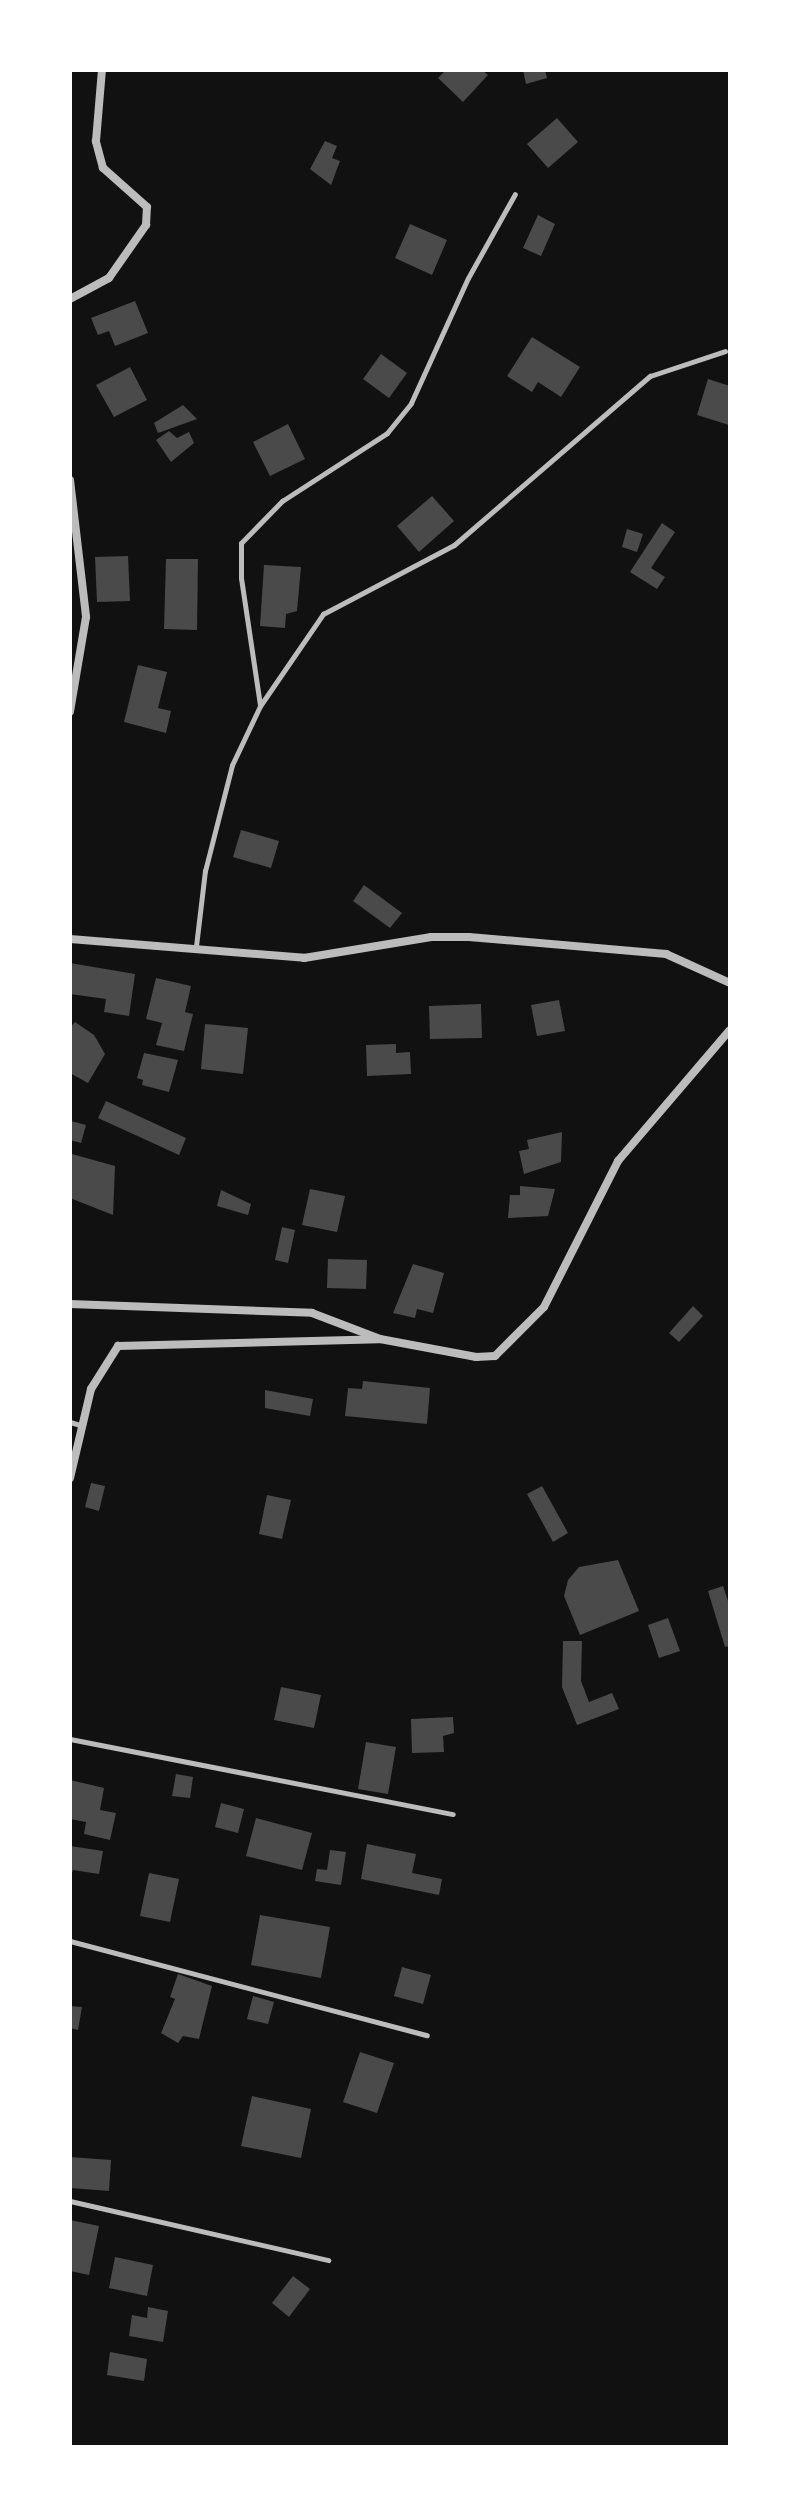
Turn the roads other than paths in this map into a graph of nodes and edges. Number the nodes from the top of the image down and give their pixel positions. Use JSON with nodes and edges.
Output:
{"nodes":[{"id":1,"x":102,"y":70,"type":"edge"},
{"id":2,"x":515,"y":194,"type":"dead end"},
{"id":3,"x":70,"y":299,"type":"edge"},
{"id":4,"x":725,"y":351,"type":"dead end"},
{"id":5,"x":70,"y":480,"type":"edge"},
{"id":6,"x":260,"y":706,"type":"junction"},
{"id":7,"x":70,"y":712,"type":"edge"},
{"id":8,"x":70,"y":939,"type":"edge"},
{"id":9,"x":196,"y":946,"type":"junction"},
{"id":10,"x":730,"y":969,"type":"edge"},
{"id":11,"x":727,"y":981,"type":"edge"},
{"id":12,"x":730,"y":1030,"type":"edge"},
{"id":13,"x":70,"y":1304,"type":"edge"},
{"id":14,"x":380,"y":1339,"type":"junction"},
{"id":15,"x":70,"y":1422,"type":"edge"},
{"id":16,"x":80,"y":1425,"type":"junction"},
{"id":17,"x":70,"y":1478,"type":"edge"},
{"id":18,"x":70,"y":1739,"type":"edge"},
{"id":19,"x":453,"y":1814,"type":"dead end"},
{"id":20,"x":70,"y":1941,"type":"edge"},
{"id":21,"x":427,"y":2035,"type":"dead end"},
{"id":22,"x":70,"y":2201,"type":"edge"},
{"id":23,"x":328,"y":2260,"type":"dead end"}],
"edges":[{"from":1,"to":3,"type":"street"},
{"from":2,"to":6,"type":"lane"},
{"from":4,"to":6,"type":"lane"},
{"from":5,"to":7,"type":"street"},
{"from":6,"to":9,"type":"lane"},
{"from":8,"to":9,"type":"street"},
{"from":9,"to":11,"type":"street"},
{"from":10,"to":11,"type":"street"},
{"from":12,"to":14,"type":"street"},
{"from":13,"to":14,"type":"street"},
{"from":14,"to":16,"type":"street"},
{"from":15,"to":16,"type":"lane"},
{"from":16,"to":17,"type":"street"},
{"from":18,"to":19,"type":"lane"},
{"from":20,"to":21,"type":"lane"},
{"from":22,"to":23,"type":"lane"}]}
